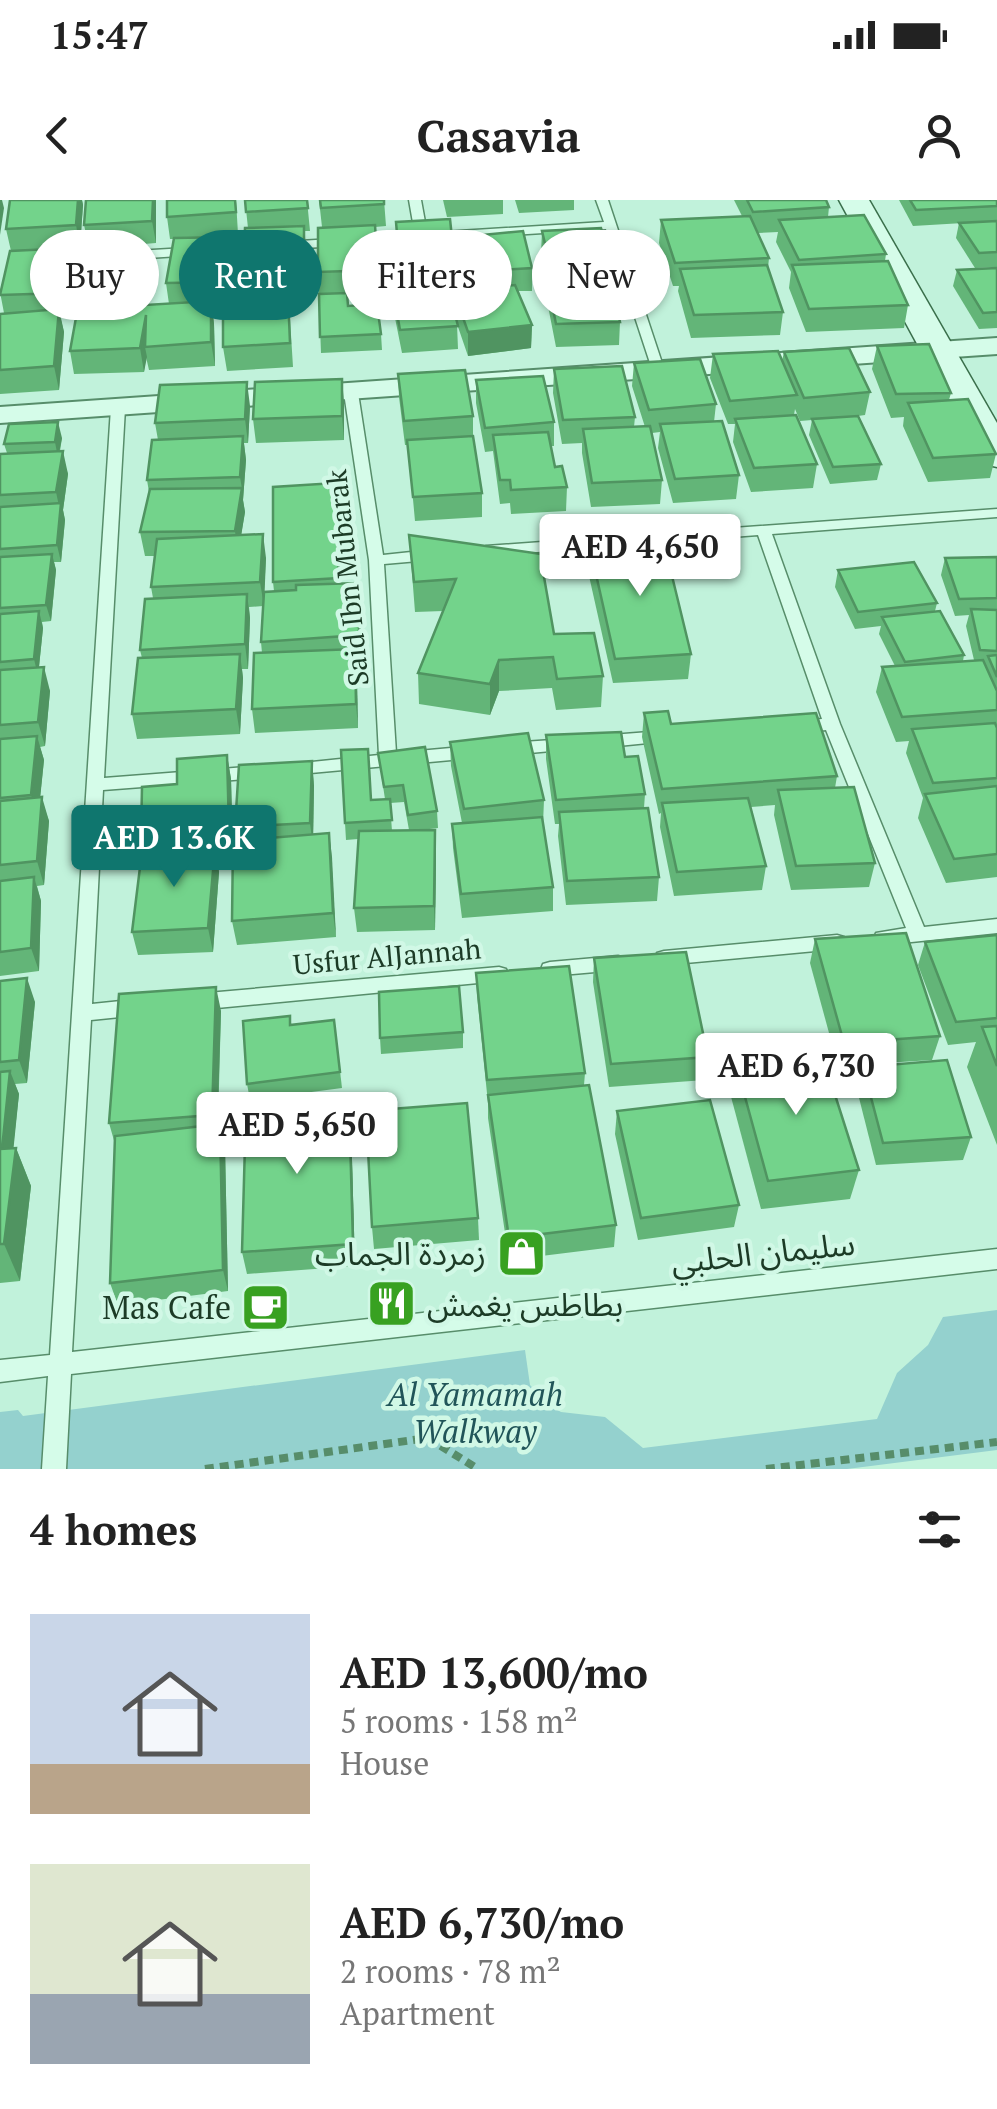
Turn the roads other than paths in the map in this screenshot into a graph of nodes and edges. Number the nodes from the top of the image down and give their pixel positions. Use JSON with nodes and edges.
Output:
{"nodes":[{"id":1,"x":415,"y":200,"type":"edge"},
{"id":2,"x":602,"y":200,"type":"edge"},
{"id":3,"x":854,"y":200,"type":"edge"},
{"id":4,"x":612,"y":226,"type":"junction"},
{"id":5,"x":420,"y":230,"type":"edge"},
{"id":6,"x":512,"y":230,"type":"edge"},
{"id":7,"x":342,"y":240,"type":"edge"},
{"id":8,"x":159,"y":252,"type":"edge"},
{"id":9,"x":997,"y":346,"type":"edge"},
{"id":10,"x":938,"y":350,"type":"junction"},
{"id":11,"x":658,"y":369,"type":"junction"},
{"id":12,"x":351,"y":393,"type":"junction"},
{"id":13,"x":118,"y":408,"type":"junction"},
{"id":14,"x":0,"y":415,"type":"edge"},
{"id":15,"x":997,"y":456,"type":"edge"},
{"id":16,"x":997,"y":513,"type":"edge"},
{"id":17,"x":763,"y":529,"type":"junction"},
{"id":18,"x":472,"y":552,"type":"edge"},
{"id":19,"x":453,"y":554,"type":"edge"},
{"id":20,"x":376,"y":560,"type":"junction"},
{"id":21,"x":832,"y":724,"type":"junction"},
{"id":22,"x":774,"y":728,"type":"edge"},
{"id":23,"x":678,"y":736,"type":"edge"},
{"id":24,"x":388,"y":758,"type":"junction"},
{"id":25,"x":95,"y":785,"type":"junction"},
{"id":26,"x":997,"y":926,"type":"edge"},
{"id":27,"x":918,"y":934,"type":"junction"},
{"id":28,"x":82,"y":1013,"type":"junction"},
{"id":29,"x":997,"y":1259,"type":"edge"},
{"id":30,"x":60,"y":1364,"type":"junction"},
{"id":31,"x":0,"y":1371,"type":"edge"},
{"id":32,"x":54,"y":1469,"type":"edge"}],
"edges":[{"from":1,"to":5,"type":"lane"},
{"from":2,"to":4,"type":"lane"},
{"from":3,"to":10,"type":"street"},
{"from":4,"to":6,"type":"lane"},
{"from":4,"to":11,"type":"lane"},
{"from":7,"to":8,"type":"lane"},
{"from":9,"to":10,"type":"street"},
{"from":10,"to":11,"type":"street"},
{"from":10,"to":15,"type":"street"},
{"from":11,"to":12,"type":"street"},
{"from":12,"to":13,"type":"street"},
{"from":12,"to":20,"type":"lane","name":"Said Ibn Mubarak"},
{"from":13,"to":14,"type":"street"},
{"from":13,"to":25,"type":"lane"},
{"from":16,"to":17,"type":"lane"},
{"from":17,"to":18,"type":"lane"},
{"from":17,"to":21,"type":"lane"},
{"from":19,"to":20,"type":"lane"},
{"from":20,"to":24,"type":"lane","name":"Said Ibn Mubarak"},
{"from":21,"to":22,"type":"lane"},
{"from":21,"to":27,"type":"lane"},
{"from":23,"to":24,"type":"lane"},
{"from":24,"to":25,"type":"lane"},
{"from":25,"to":28,"type":"lane"},
{"from":26,"to":27,"type":"lane","name":"Usfur AlJannah"},
{"from":27,"to":28,"type":"lane","name":"Usfur AlJannah"},
{"from":28,"to":30,"type":"lane"},
{"from":29,"to":30,"type":"lane","name":"سليمان الحلبي"},
{"from":30,"to":31,"type":"lane","name":"سليمان الحلبي"},
{"from":30,"to":32,"type":"lane"}]}
